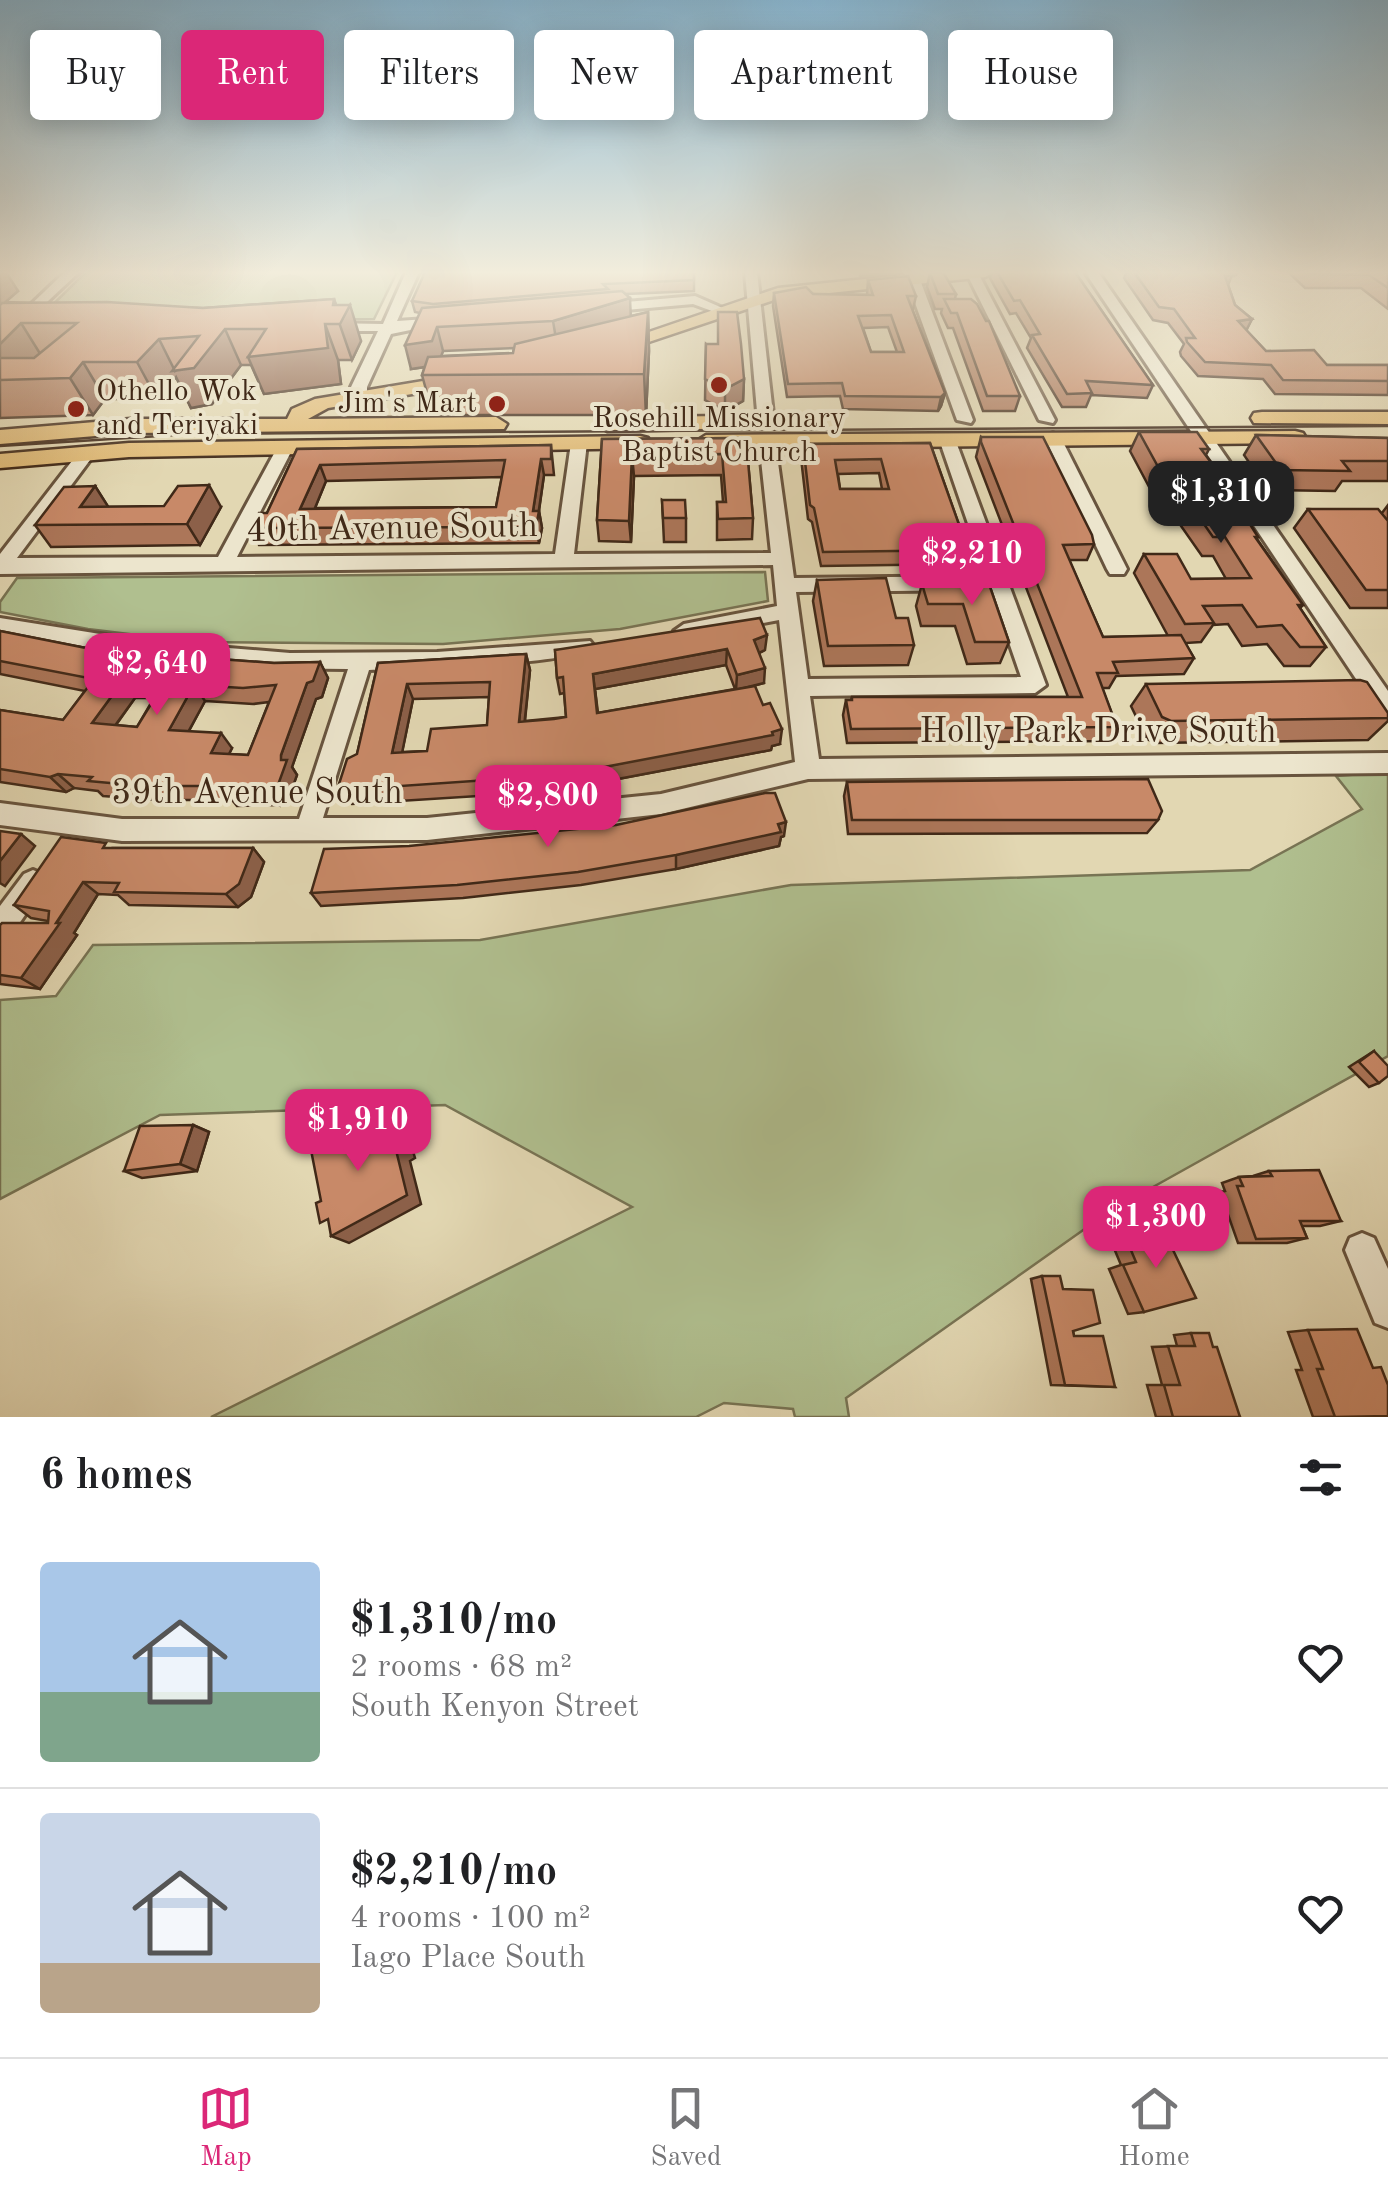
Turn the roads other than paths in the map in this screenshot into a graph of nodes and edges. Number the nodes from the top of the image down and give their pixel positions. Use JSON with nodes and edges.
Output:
{"nodes":[{"id":1,"x":382,"y":338,"type":"edge"},
{"id":2,"x":637,"y":338,"type":"edge"},
{"id":3,"x":758,"y":338,"type":"edge"},
{"id":4,"x":935,"y":338,"type":"edge"},
{"id":5,"x":1005,"y":338,"type":"edge"},
{"id":6,"x":1136,"y":338,"type":"edge"},
{"id":7,"x":593,"y":353,"type":"edge"},
{"id":8,"x":481,"y":377,"type":"edge"},
{"id":9,"x":359,"y":398,"type":"junction"},
{"id":10,"x":1191,"y":418,"type":"junction"},
{"id":11,"x":1388,"y":418,"type":"edge"},
{"id":12,"x":966,"y":420,"type":"junction"},
{"id":13,"x":294,"y":425,"type":"junction"},
{"id":14,"x":323,"y":425,"type":"junction"},
{"id":15,"x":1050,"y":429,"type":"junction"},
{"id":16,"x":767,"y":432,"type":"junction"},
{"id":17,"x":0,"y":438,"type":"edge"},
{"id":18,"x":1206,"y":438,"type":"junction"},
{"id":19,"x":1388,"y":438,"type":"edge"},
{"id":20,"x":947,"y":439,"type":"junction"},
{"id":21,"x":579,"y":443,"type":"junction"},
{"id":22,"x":285,"y":448,"type":"junction"},
{"id":23,"x":88,"y":452,"type":"junction"},
{"id":24,"x":0,"y":461,"type":"edge"},
{"id":25,"x":782,"y":559,"type":"junction"},
{"id":26,"x":564,"y":560,"type":"junction"},
{"id":27,"x":224,"y":563,"type":"junction"},
{"id":28,"x":1,"y":566,"type":"edge"},
{"id":29,"x":1118,"y":568,"type":"dead end"},
{"id":30,"x":998,"y":583,"type":"junction"},
{"id":31,"x":785,"y":585,"type":"junction"},
{"id":32,"x":788,"y":611,"type":"junction"},
{"id":33,"x":0,"y":625,"type":"edge"},
{"id":34,"x":668,"y":634,"type":"edge"},
{"id":35,"x":597,"y":644,"type":"edge"},
{"id":36,"x":361,"y":662,"type":"junction"},
{"id":37,"x":799,"y":688,"type":"junction"},
{"id":38,"x":1388,"y":710,"type":"edge"},
{"id":39,"x":1388,"y":763,"type":"edge"},
{"id":40,"x":808,"y":769,"type":"junction"},
{"id":41,"x":0,"y":814,"type":"edge"},
{"id":42,"x":74,"y":824,"type":"junction"},
{"id":43,"x":307,"y":831,"type":"junction"},
{"id":44,"x":0,"y":928,"type":"edge"},
{"id":45,"x":1362,"y":1250,"type":"dead end"},
{"id":46,"x":1388,"y":1310,"type":"edge"}],
"edges":[{"from":1,"to":9,"type":"street"},
{"from":2,"to":7,"type":"main road"},
{"from":3,"to":16,"type":"street"},
{"from":4,"to":12,"type":"street"},
{"from":5,"to":15,"type":"street"},
{"from":6,"to":10,"type":"street"},
{"from":8,"to":9,"type":"main road"},
{"from":9,"to":13,"type":"main road"},
{"from":9,"to":14,"type":"main road"},
{"from":10,"to":11,"type":"main road"},
{"from":10,"to":15,"type":"main road"},
{"from":10,"to":18,"type":"street"},
{"from":12,"to":15,"type":"main road"},
{"from":12,"to":16,"type":"main road"},
{"from":13,"to":14,"type":"main road"},
{"from":13,"to":17,"type":"main road"},
{"from":13,"to":22,"type":"main road"},
{"from":14,"to":16,"type":"main road"},
{"from":14,"to":22,"type":"main road"},
{"from":15,"to":18,"type":"main road"},
{"from":15,"to":20,"type":"main road"},
{"from":15,"to":29,"type":"street"},
{"from":16,"to":20,"type":"main road"},
{"from":16,"to":21,"type":"main road"},
{"from":16,"to":25,"type":"street"},
{"from":18,"to":19,"type":"main road"},
{"from":18,"to":38,"type":"street"},
{"from":20,"to":30,"type":"street"},
{"from":21,"to":22,"type":"main road"},
{"from":21,"to":26,"type":"street"},
{"from":22,"to":23,"type":"main road"},
{"from":22,"to":27,"type":"street"},
{"from":23,"to":24,"type":"main road"},
{"from":23,"to":28,"type":"street"},
{"from":25,"to":26,"type":"street","name":"40th Avenue South"},
{"from":25,"to":31,"type":"street"},
{"from":26,"to":27,"type":"street","name":"40th Avenue South"},
{"from":27,"to":28,"type":"street","name":"40th Avenue South"},
{"from":30,"to":31,"type":"street"},
{"from":30,"to":37,"type":"street"},
{"from":31,"to":32,"type":"street"},
{"from":32,"to":34,"type":"street"},
{"from":32,"to":37,"type":"street"},
{"from":33,"to":36,"type":"street"},
{"from":35,"to":36,"type":"street"},
{"from":36,"to":43,"type":"street"},
{"from":37,"to":40,"type":"street"},
{"from":39,"to":40,"type":"street","name":"Holly Park Drive South"},
{"from":40,"to":43,"type":"street","name":"39th Avenue South"},
{"from":41,"to":42,"type":"street","name":"39th Avenue South"},
{"from":42,"to":43,"type":"street","name":"39th Avenue South"},
{"from":42,"to":44,"type":"street"},
{"from":45,"to":46,"type":"street"}]}
